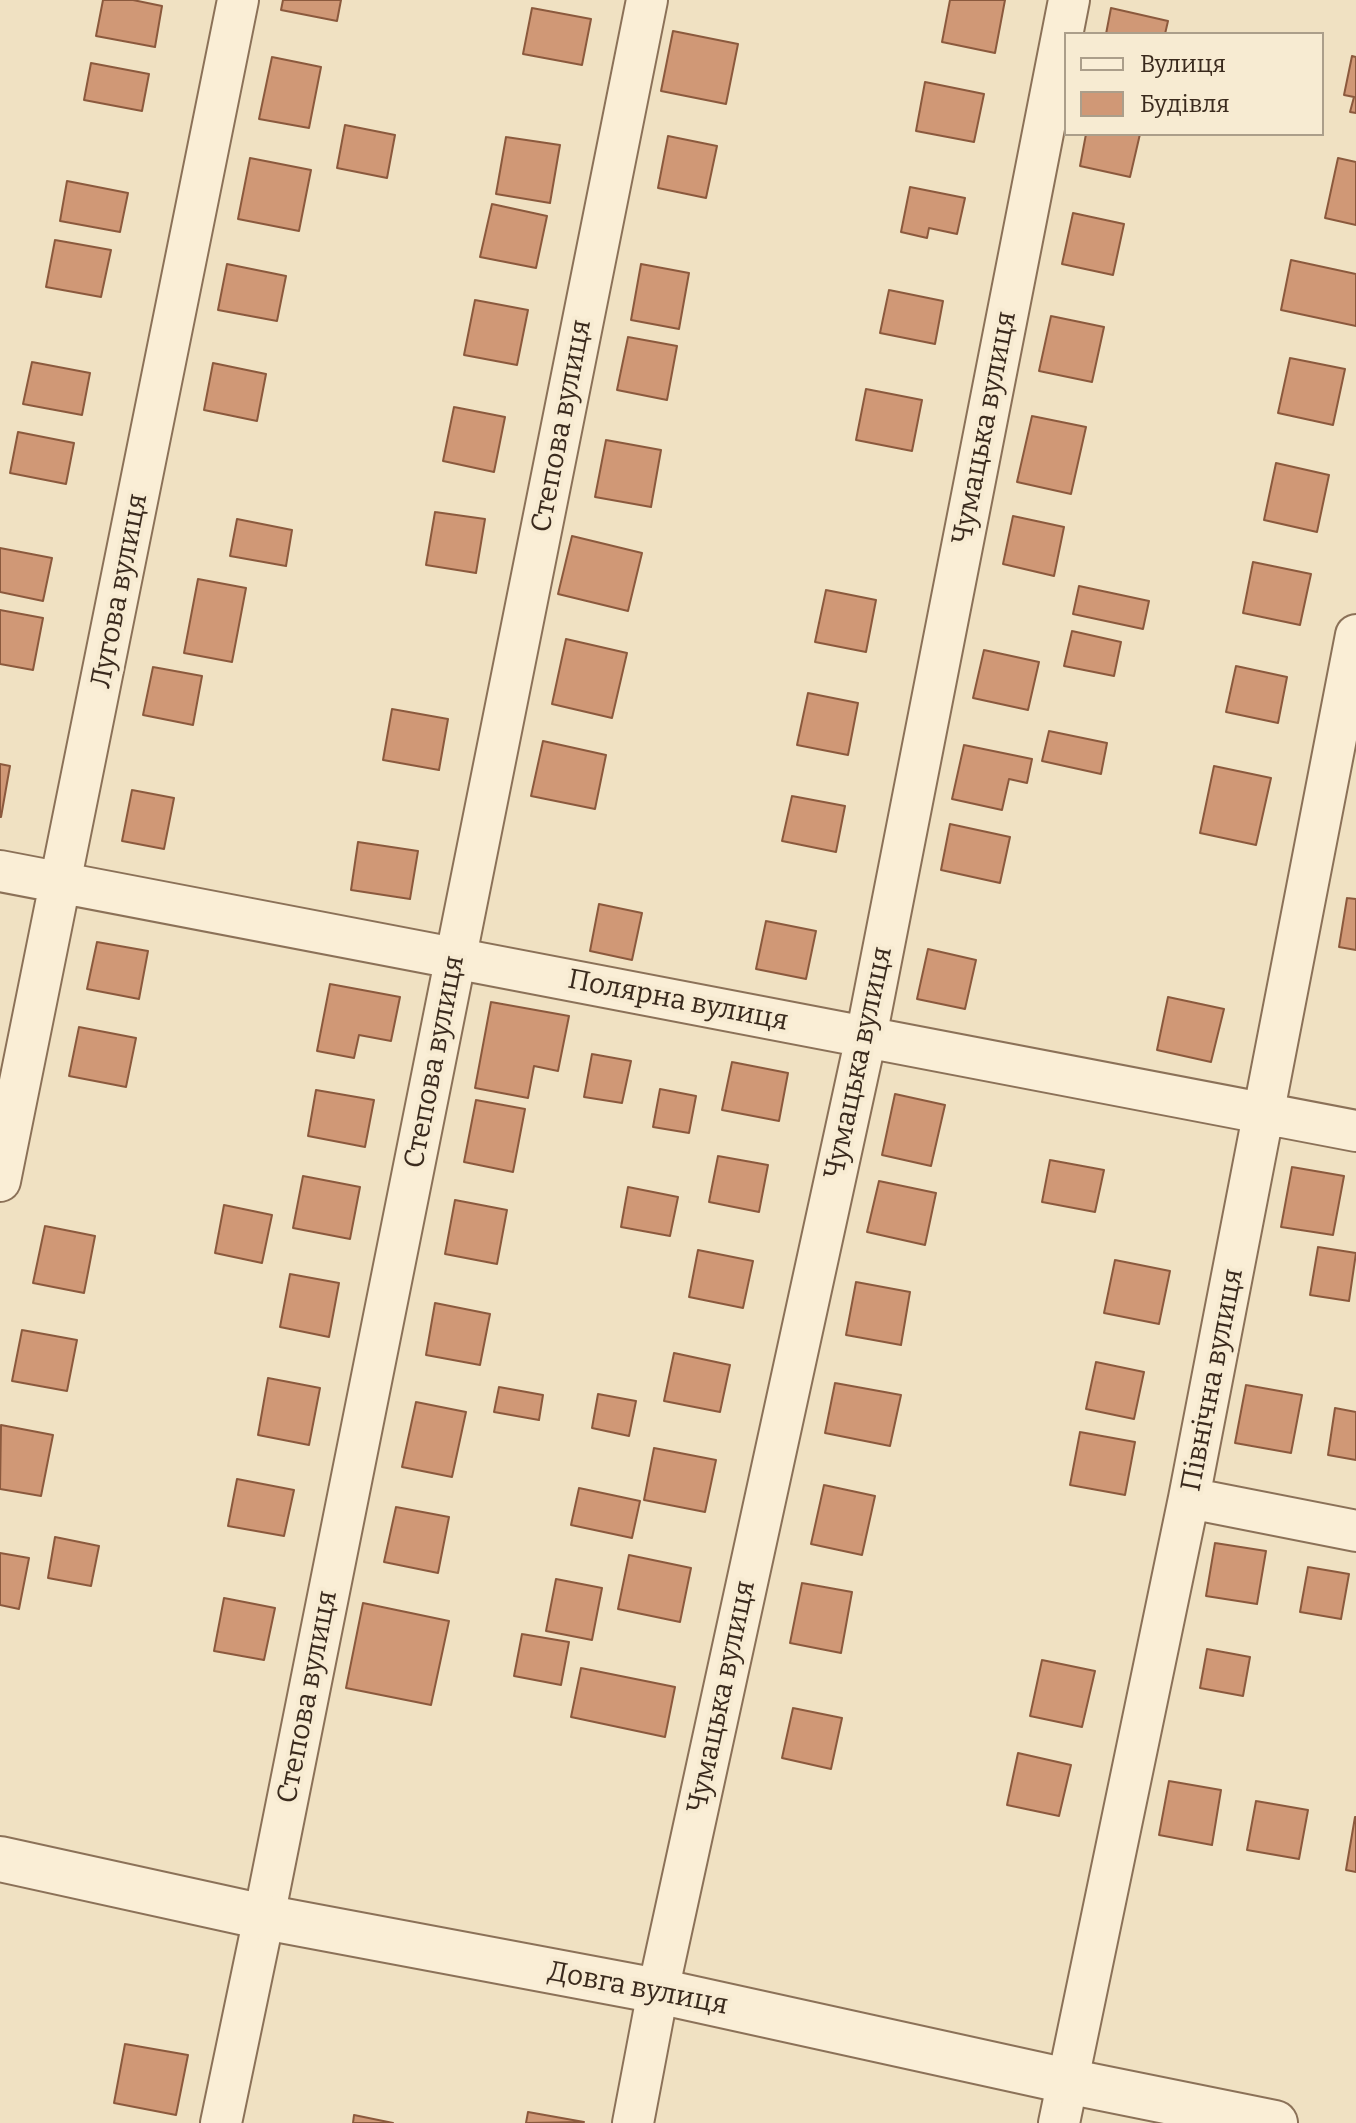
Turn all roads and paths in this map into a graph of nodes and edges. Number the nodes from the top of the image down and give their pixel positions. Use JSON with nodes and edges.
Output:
{"nodes":[{"id":1,"x":238,"y":0,"type":"edge"},
{"id":2,"x":647,"y":0,"type":"edge"},
{"id":3,"x":1069,"y":0,"type":"edge"},
{"id":4,"x":1356,"y":635,"type":"edge"},
{"id":5,"x":0,"y":871,"type":"edge"},
{"id":6,"x":61,"y":883,"type":"junction"},
{"id":7,"x":456,"y":959,"type":"junction"},
{"id":8,"x":866,"y":1037,"type":"junction"},
{"id":9,"x":1265,"y":1114,"type":"junction"},
{"id":10,"x":1356,"y":1131,"type":"edge"},
{"id":11,"x":0,"y":1181,"type":"edge"},
{"id":12,"x":1189,"y":1498,"type":"junction"},
{"id":13,"x":1356,"y":1531,"type":"edge"},
{"id":14,"x":0,"y":1859,"type":"edge"},
{"id":15,"x":264,"y":1917,"type":"junction"},
{"id":16,"x":658,"y":1991,"type":"junction"},
{"id":17,"x":1067,"y":2081,"type":"junction"},
{"id":18,"x":221,"y":2123,"type":"edge"},
{"id":19,"x":633,"y":2123,"type":"edge"},
{"id":20,"x":1059,"y":2123,"type":"edge"},
{"id":21,"x":1275,"y":2123,"type":"edge"}],
"edges":[{"from":1,"to":6,"type":"street","name":"Лугова вулиця"},
{"from":2,"to":7,"type":"street","name":"Степова вулиця"},
{"from":3,"to":8,"type":"street","name":"Чумацька вулиця"},
{"from":4,"to":9,"type":"street","name":"Північна вулиця"},
{"from":5,"to":6,"type":"street","name":"Полярна вулиця"},
{"from":6,"to":7,"type":"street","name":"Полярна вулиця"},
{"from":6,"to":11,"type":"street","name":"Лугова вулиця"},
{"from":7,"to":8,"type":"street","name":"Полярна вулиця"},
{"from":7,"to":15,"type":"street","name":"Степова вулиця"},
{"from":8,"to":9,"type":"street","name":"Полярна вулиця"},
{"from":8,"to":16,"type":"street","name":"Чумацька вулиця"},
{"from":9,"to":10,"type":"street","name":"Полярна вулиця"},
{"from":9,"to":12,"type":"street","name":"Північна вулиця"},
{"from":12,"to":13,"type":"street"},
{"from":12,"to":17,"type":"street","name":"Північна вулиця"},
{"from":14,"to":15,"type":"street","name":"Довга вулиця"},
{"from":15,"to":16,"type":"street","name":"Довга вулиця"},
{"from":15,"to":18,"type":"street","name":"Степова вулиця"},
{"from":16,"to":17,"type":"street","name":"Довга вулиця"},
{"from":16,"to":19,"type":"street","name":"Чумацька вулиця"},
{"from":17,"to":20,"type":"street","name":"Північна вулиця"},
{"from":17,"to":21,"type":"street","name":"Довга вулиця"}]}
